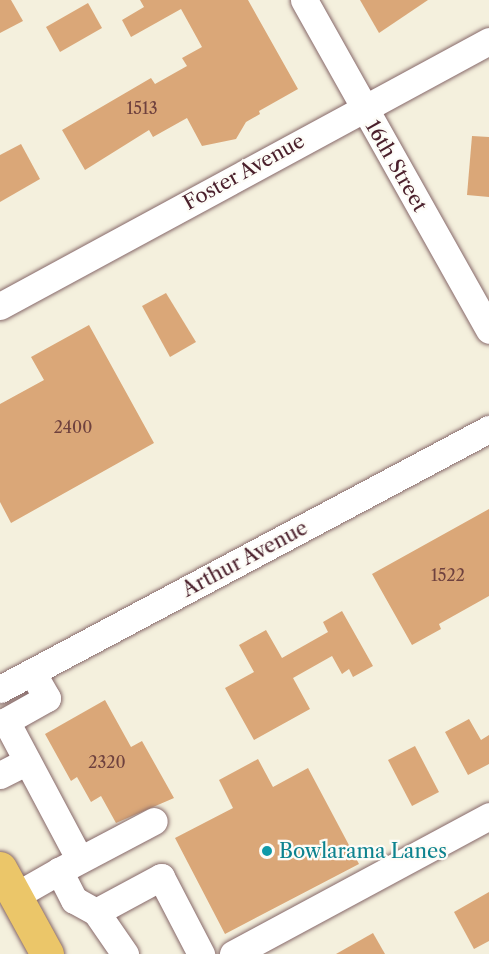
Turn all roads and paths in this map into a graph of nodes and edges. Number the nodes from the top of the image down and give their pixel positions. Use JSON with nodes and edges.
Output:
{"nodes":[{"id":1,"x":304,"y":0,"type":"edge"},
{"id":2,"x":489,"y":41,"type":"edge"},
{"id":3,"x":363,"y":108,"type":"junction"},
{"id":4,"x":0,"y":306,"type":"edge"},
{"id":5,"x":489,"y":330,"type":"edge"},
{"id":6,"x":489,"y":429,"type":"edge"},
{"id":7,"x":32,"y":672,"type":"junction"},
{"id":8,"x":0,"y":689,"type":"edge"},
{"id":9,"x":27,"y":761,"type":"junction"},
{"id":10,"x":0,"y":775,"type":"edge"},
{"id":11,"x":489,"y":816,"type":"edge"},
{"id":12,"x":154,"y":821,"type":"dead end"},
{"id":13,"x":70,"y":866,"type":"junction"},
{"id":14,"x":8,"y":882,"type":"edge"},
{"id":15,"x":96,"y":912,"type":"junction"},
{"id":16,"x":119,"y":952,"type":"edge"},
{"id":17,"x":47,"y":954,"type":"edge"},
{"id":18,"x":201,"y":954,"type":"edge"},
{"id":19,"x":233,"y":954,"type":"edge"}],
"edges":[{"from":1,"to":3,"type":"street","name":"16th Street"},
{"from":2,"to":3,"type":"street","name":"Foster Avenue"},
{"from":3,"to":4,"type":"street","name":"Foster Avenue"},
{"from":3,"to":5,"type":"street","name":"16th Street"},
{"from":6,"to":7,"type":"street","name":"Arthur Avenue"},
{"from":7,"to":8,"type":"street","name":"Arthur Avenue"},
{"from":7,"to":9,"type":"street"},
{"from":9,"to":10,"type":"street"},
{"from":9,"to":13,"type":"street"},
{"from":11,"to":19,"type":"street"},
{"from":12,"to":13,"type":"street"},
{"from":13,"to":14,"type":"street"},
{"from":13,"to":15,"type":"street"},
{"from":14,"to":17,"type":"highway"},
{"from":15,"to":16,"type":"street"},
{"from":15,"to":18,"type":"street"}]}
